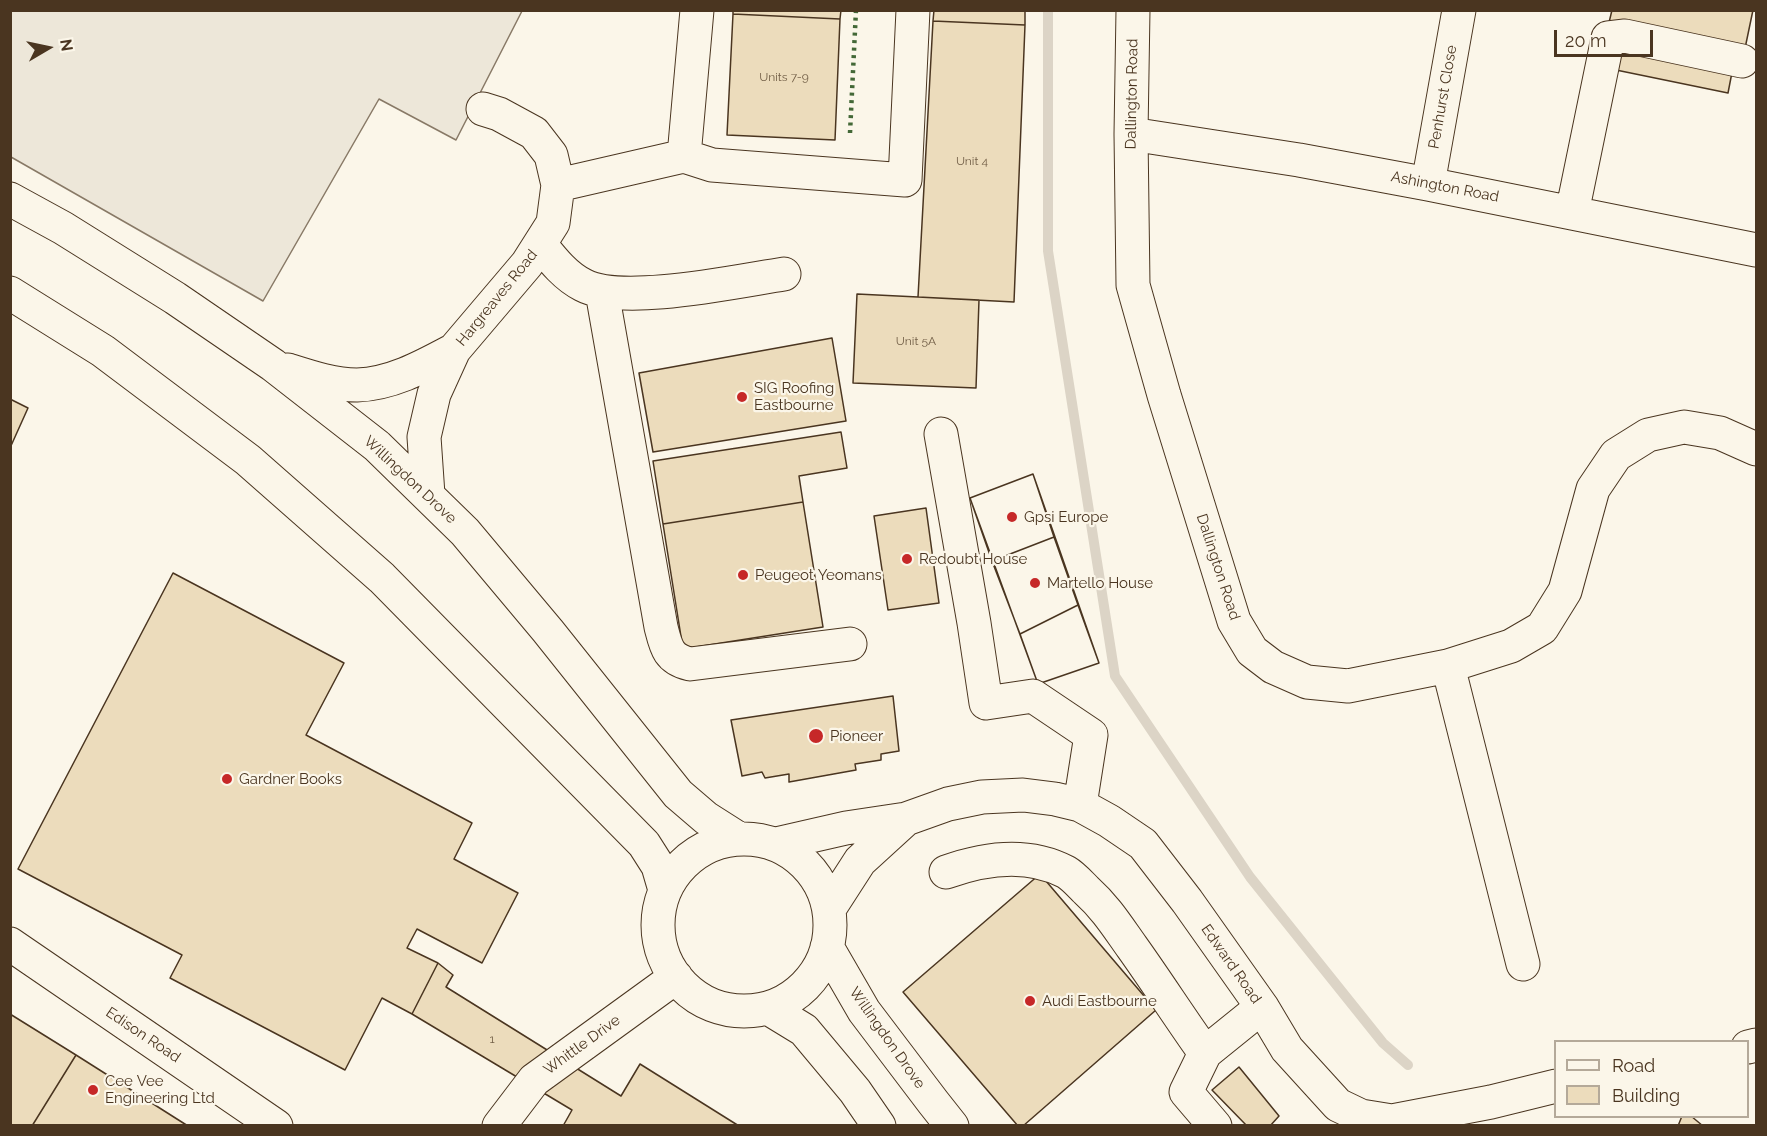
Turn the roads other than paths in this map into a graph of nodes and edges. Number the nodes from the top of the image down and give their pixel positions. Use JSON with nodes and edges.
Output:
{"nodes":[{"id":1,"x":697,"y":10,"type":"edge"},
{"id":2,"x":913,"y":10,"type":"edge"},
{"id":3,"x":1133,"y":10,"type":"edge"},
{"id":4,"x":1459,"y":10,"type":"edge"},
{"id":5,"x":1742,"y":61,"type":"dead end"},
{"id":6,"x":483,"y":109,"type":"dead end"},
{"id":7,"x":1131,"y":134,"type":"junction"},
{"id":8,"x":684,"y":156,"type":"junction"},
{"id":9,"x":1428,"y":184,"type":"junction"},
{"id":10,"x":558,"y":185,"type":"junction"},
{"id":11,"x":10,"y":199,"type":"edge"},
{"id":12,"x":1572,"y":213,"type":"junction"},
{"id":13,"x":540,"y":244,"type":"junction"},
{"id":14,"x":1756,"y":250,"type":"edge"},
{"id":15,"x":784,"y":274,"type":"dead end"},
{"id":16,"x":602,"y":292,"type":"junction"},
{"id":17,"x":10,"y":293,"type":"edge"},
{"id":18,"x":454,"y":351,"type":"junction"},
{"id":19,"x":273,"y":365,"type":"junction"},
{"id":20,"x":941,"y":434,"type":"dead end"},
{"id":21,"x":1756,"y":449,"type":"edge"},
{"id":22,"x":428,"y":495,"type":"junction"},
{"id":23,"x":850,"y":644,"type":"dead end"},
{"id":24,"x":1448,"y":666,"type":"junction"},
{"id":25,"x":1080,"y":805,"type":"junction"},
{"id":26,"x":906,"y":819,"type":"junction"},
{"id":27,"x":739,"y":838,"type":"junction"},
{"id":28,"x":776,"y":844,"type":"junction"},
{"id":29,"x":946,"y":872,"type":"dead end"},
{"id":30,"x":665,"y":890,"type":"junction"},
{"id":31,"x":829,"y":909,"type":"junction"},
{"id":32,"x":10,"y":944,"type":"edge"},
{"id":33,"x":827,"y":947,"type":"junction"},
{"id":34,"x":1523,"y":964,"type":"dead end"},
{"id":35,"x":676,"y":977,"type":"junction"},
{"id":36,"x":1262,"y":1007,"type":"junction"},
{"id":37,"x":768,"y":1008,"type":"junction"},
{"id":38,"x":1205,"y":1053,"type":"junction"},
{"id":39,"x":1554,"y":1087,"type":"edge"},
{"id":40,"x":1493,"y":1114,"type":"edge"},
{"id":41,"x":276,"y":1125,"type":"edge"},
{"id":42,"x":499,"y":1125,"type":"edge"},
{"id":43,"x":879,"y":1125,"type":"edge"},
{"id":44,"x":952,"y":1125,"type":"edge"},
{"id":45,"x":1215,"y":1125,"type":"edge"}],
"edges":[{"from":1,"to":8,"type":"street"},
{"from":2,"to":8,"type":"street"},
{"from":3,"to":7,"type":"street","name":"Dallington Road"},
{"from":4,"to":9,"type":"street","name":"Penhurst Close"},
{"from":5,"to":12,"type":"street"},
{"from":6,"to":10,"type":"street","name":"Hargreaves Road"},
{"from":7,"to":9,"type":"street","name":"Ashington Road"},
{"from":7,"to":24,"type":"street","name":"Dallington Road"},
{"from":8,"to":10,"type":"street"},
{"from":9,"to":12,"type":"street","name":"Ashington Road"},
{"from":10,"to":13,"type":"street","name":"Hargreaves Road"},
{"from":11,"to":19,"type":"street","name":"Willingdon Drove"},
{"from":12,"to":14,"type":"street","name":"Ashington Road"},
{"from":13,"to":16,"type":"street"},
{"from":13,"to":18,"type":"street","name":"Hargreaves Road"},
{"from":15,"to":16,"type":"street"},
{"from":16,"to":23,"type":"street"},
{"from":17,"to":30,"type":"street"},
{"from":18,"to":19,"type":"street","name":"Hargreaves Road"},
{"from":18,"to":22,"type":"street","name":"Hargreaves Road"},
{"from":19,"to":22,"type":"street","name":"Willingdon Drove"},
{"from":20,"to":25,"type":"street"},
{"from":21,"to":24,"type":"street","name":"Dallington Road"},
{"from":22,"to":27,"type":"street","name":"Willingdon Drove"},
{"from":24,"to":34,"type":"street"},
{"from":25,"to":26,"type":"street","name":"Edward Road"},
{"from":25,"to":36,"type":"street","name":"Edward Road"},
{"from":26,"to":28,"type":"street","name":"Edward Road"},
{"from":26,"to":31,"type":"street","name":"Edward Road"},
{"from":27,"to":28,"type":"street"},
{"from":27,"to":30,"type":"street"},
{"from":28,"to":31,"type":"street"},
{"from":29,"to":38,"type":"street"},
{"from":30,"to":35,"type":"street"},
{"from":31,"to":33,"type":"street"},
{"from":32,"to":41,"type":"street","name":"Edison Road"},
{"from":33,"to":37,"type":"street"},
{"from":33,"to":44,"type":"street","name":"Willingdon Drove"},
{"from":35,"to":37,"type":"street"},
{"from":35,"to":42,"type":"street","name":"Whittle Drive"},
{"from":36,"to":38,"type":"street"},
{"from":36,"to":40,"type":"street","name":"Edward Road"},
{"from":37,"to":43,"type":"street"},
{"from":38,"to":45,"type":"street"},
{"from":39,"to":40,"type":"street","name":"Edward Road"}]}
